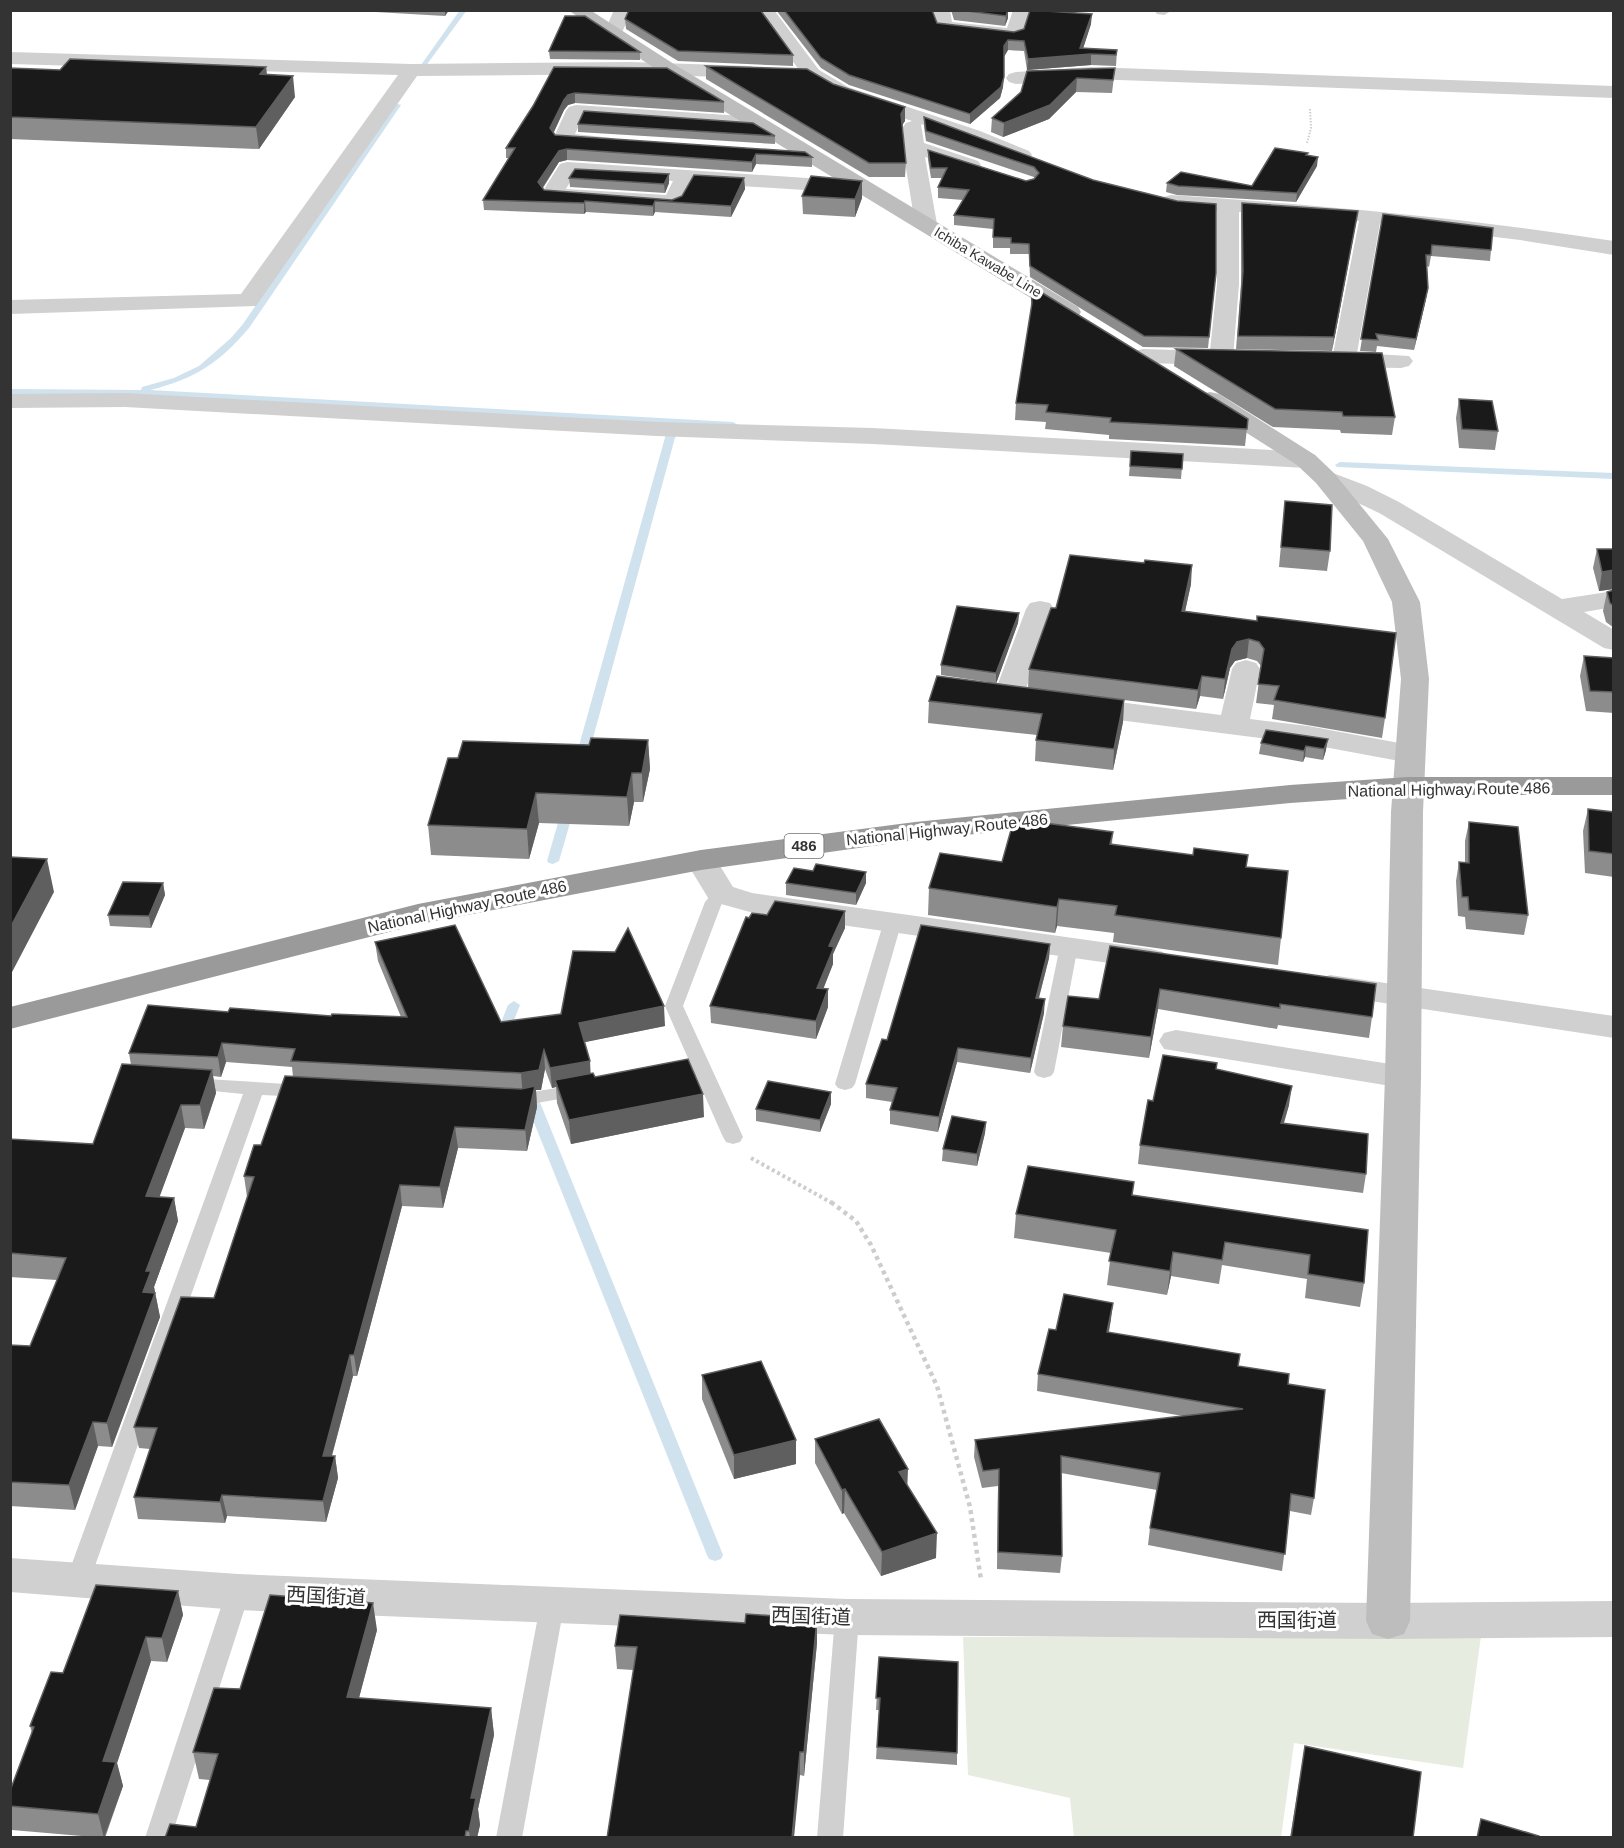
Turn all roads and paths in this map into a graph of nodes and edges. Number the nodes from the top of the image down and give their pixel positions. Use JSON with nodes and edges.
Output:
{"nodes":[{"id":1,"x":578,"y":10,"type":"edge"},
{"id":2,"x":623,"y":10,"type":"edge"},
{"id":3,"x":917,"y":10,"type":"edge"},
{"id":4,"x":1022,"y":10,"type":"edge"},
{"id":5,"x":765,"y":12,"type":"edge"},
{"id":6,"x":744,"y":14,"type":"edge"},
{"id":7,"x":613,"y":33,"type":"junction"},
{"id":8,"x":1014,"y":33,"type":"junction"},
{"id":9,"x":10,"y":57,"type":"edge"},
{"id":10,"x":411,"y":70,"type":"junction"},
{"id":11,"x":670,"y":70,"type":"junction"},
{"id":12,"x":764,"y":73,"type":"edge"},
{"id":13,"x":788,"y":73,"type":"edge"},
{"id":14,"x":812,"y":74,"type":"junction"},
{"id":15,"x":1016,"y":78,"type":"junction"},
{"id":16,"x":1302,"y":81,"type":"junction"},
{"id":17,"x":1614,"y":92,"type":"edge"},
{"id":18,"x":1012,"y":100,"type":"edge"},
{"id":19,"x":912,"y":117,"type":"junction"},
{"id":20,"x":757,"y":123,"type":"junction"},
{"id":21,"x":622,"y":143,"type":"edge"},
{"id":22,"x":1307,"y":143,"type":"dead end"},
{"id":23,"x":916,"y":147,"type":"junction"},
{"id":24,"x":764,"y":152,"type":"edge"},
{"id":25,"x":811,"y":155,"type":"junction"},
{"id":26,"x":1045,"y":163,"type":"edge"},
{"id":27,"x":993,"y":172,"type":"edge"},
{"id":28,"x":686,"y":176,"type":"junction"},
{"id":29,"x":865,"y":188,"type":"junction"},
{"id":30,"x":1155,"y":197,"type":"edge"},
{"id":31,"x":1228,"y":206,"type":"junction"},
{"id":32,"x":1371,"y":216,"type":"junction"},
{"id":33,"x":926,"y":224,"type":"junction"},
{"id":34,"x":1614,"y":249,"type":"edge"},
{"id":35,"x":10,"y":307,"type":"edge"},
{"id":36,"x":1093,"y":326,"type":"edge"},
{"id":37,"x":1133,"y":350,"type":"joint"},
{"id":38,"x":1401,"y":361,"type":"dead end"},
{"id":39,"x":10,"y":401,"type":"edge"},
{"id":40,"x":1306,"y":460,"type":"junction"},
{"id":41,"x":1325,"y":478,"type":"junction"},
{"id":42,"x":1614,"y":598,"type":"edge"},
{"id":43,"x":1040,"y":609,"type":"dead end"},
{"id":44,"x":1558,"y":609,"type":"junction"},
{"id":45,"x":1614,"y":642,"type":"edge"},
{"id":46,"x":1246,"y":669,"type":"dead end"},
{"id":47,"x":976,"y":692,"type":"edge"},
{"id":48,"x":1031,"y":699,"type":"junction"},
{"id":49,"x":1234,"y":726,"type":"junction"},
{"id":50,"x":1410,"y":754,"type":"junction"},
{"id":51,"x":1408,"y":786,"type":"junction"},
{"id":52,"x":1614,"y":786,"type":"edge"},
{"id":53,"x":702,"y":860,"type":"junction"},
{"id":54,"x":721,"y":894,"type":"junction"},
{"id":55,"x":893,"y":921,"type":"junction"},
{"id":56,"x":1069,"y":946,"type":"junction"},
{"id":57,"x":1184,"y":964,"type":"edge"},
{"id":58,"x":1300,"y":981,"type":"edge"},
{"id":59,"x":1404,"y":997,"type":"junction"},
{"id":60,"x":10,"y":1017,"type":"edge"},
{"id":61,"x":1614,"y":1028,"type":"edge"},
{"id":62,"x":1176,"y":1041,"type":"dead end"},
{"id":63,"x":702,"y":1069,"type":"junction"},
{"id":64,"x":1044,"y":1072,"type":"dead end"},
{"id":65,"x":655,"y":1077,"type":"edge"},
{"id":66,"x":1403,"y":1077,"type":"junction"},
{"id":67,"x":176,"y":1083,"type":"edge"},
{"id":68,"x":845,"y":1084,"type":"dead end"},
{"id":69,"x":255,"y":1088,"type":"junction"},
{"id":70,"x":597,"y":1088,"type":"edge"},
{"id":71,"x":325,"y":1092,"type":"edge"},
{"id":72,"x":499,"y":1100,"type":"edge"},
{"id":73,"x":733,"y":1137,"type":"joint"},
{"id":74,"x":10,"y":1575,"type":"edge"},
{"id":75,"x":78,"y":1580,"type":"junction"},
{"id":76,"x":238,"y":1592,"type":"junction"},
{"id":77,"x":552,"y":1606,"type":"junction"},
{"id":78,"x":847,"y":1617,"type":"junction"},
{"id":79,"x":987,"y":1618,"type":"junction"},
{"id":80,"x":1614,"y":1619,"type":"edge"},
{"id":81,"x":1388,"y":1621,"type":"junction"},
{"id":82,"x":158,"y":1838,"type":"edge"},
{"id":83,"x":509,"y":1838,"type":"edge"},
{"id":84,"x":830,"y":1838,"type":"edge"}],
"edges":[{"from":1,"to":7,"type":"main road","name":"Ichiba Kawabe Line"},
{"from":2,"to":7,"type":"street"},
{"from":3,"to":8,"type":"street"},
{"from":4,"to":8,"type":"street"},
{"from":5,"to":6,"type":"street"},
{"from":5,"to":14,"type":"street"},
{"from":7,"to":11,"type":"main road","name":"Ichiba Kawabe Line"},
{"from":8,"to":15,"type":"street"},
{"from":9,"to":10,"type":"street"},
{"from":10,"to":11,"type":"street"},
{"from":10,"to":35,"type":"street"},
{"from":11,"to":12,"type":"street"},
{"from":11,"to":20,"type":"main road","name":"Ichiba Kawabe Line"},
{"from":13,"to":14,"type":"street"},
{"from":14,"to":19,"type":"street"},
{"from":15,"to":16,"type":"street"},
{"from":15,"to":18,"type":"street"},
{"from":16,"to":17,"type":"street"},
{"from":16,"to":22,"type":"path"},
{"from":19,"to":23,"type":"street"},
{"from":19,"to":26,"type":"street"},
{"from":20,"to":21,"type":"street"},
{"from":20,"to":25,"type":"main road","name":"Ichiba Kawabe Line"},
{"from":23,"to":27,"type":"street"},
{"from":23,"to":33,"type":"street"},
{"from":24,"to":25,"type":"street"},
{"from":25,"to":29,"type":"main road","name":"Ichiba Kawabe Line"},
{"from":28,"to":28,"type":"street"},
{"from":28,"to":29,"type":"street"},
{"from":29,"to":33,"type":"main road","name":"Ichiba Kawabe Line"},
{"from":30,"to":31,"type":"street"},
{"from":31,"to":32,"type":"street"},
{"from":31,"to":37,"type":"street"},
{"from":32,"to":34,"type":"street"},
{"from":32,"to":38,"type":"street"},
{"from":33,"to":36,"type":"main road","name":"Ichiba Kawabe Line"},
{"from":37,"to":40,"type":"main road"},
{"from":39,"to":40,"type":"street"},
{"from":40,"to":41,"type":"main road"},
{"from":41,"to":44,"type":"street"},
{"from":41,"to":50,"type":"main road"},
{"from":42,"to":44,"type":"street"},
{"from":43,"to":48,"type":"street"},
{"from":44,"to":45,"type":"street"},
{"from":46,"to":49,"type":"street"},
{"from":47,"to":48,"type":"street"},
{"from":48,"to":49,"type":"street"},
{"from":49,"to":50,"type":"street"},
{"from":50,"to":51,"type":"main road"},
{"from":51,"to":52,"type":"highway","name":"National Highway Route 486","number":"486"},
{"from":51,"to":53,"type":"highway","name":"National Highway Route 486","number":"486"},
{"from":51,"to":59,"type":"main road"},
{"from":53,"to":54,"type":"street"},
{"from":53,"to":60,"type":"highway","name":"National Highway Route 486","number":"486"},
{"from":54,"to":55,"type":"street"},
{"from":54,"to":63,"type":"lane"},
{"from":55,"to":56,"type":"street"},
{"from":55,"to":68,"type":"lane"},
{"from":56,"to":57,"type":"street"},
{"from":56,"to":64,"type":"lane"},
{"from":58,"to":59,"type":"street"},
{"from":59,"to":61,"type":"street"},
{"from":59,"to":66,"type":"main road"},
{"from":62,"to":66,"type":"street"},
{"from":63,"to":65,"type":"lane"},
{"from":63,"to":73,"type":"lane"},
{"from":66,"to":81,"type":"main road"},
{"from":67,"to":69,"type":"lane"},
{"from":69,"to":71,"type":"lane"},
{"from":69,"to":75,"type":"lane"},
{"from":70,"to":72,"type":"lane"},
{"from":73,"to":79,"type":"path"},
{"from":74,"to":75,"type":"street","name":"西国街道"},
{"from":75,"to":76,"type":"street","name":"西国街道"},
{"from":76,"to":77,"type":"street","name":"西国街道"},
{"from":76,"to":82,"type":"lane"},
{"from":77,"to":78,"type":"street","name":"西国街道"},
{"from":77,"to":83,"type":"lane"},
{"from":78,"to":79,"type":"street","name":"西国街道"},
{"from":78,"to":84,"type":"lane"},
{"from":79,"to":81,"type":"street","name":"西国街道"},
{"from":80,"to":81,"type":"street","name":"西国街道"}]}
